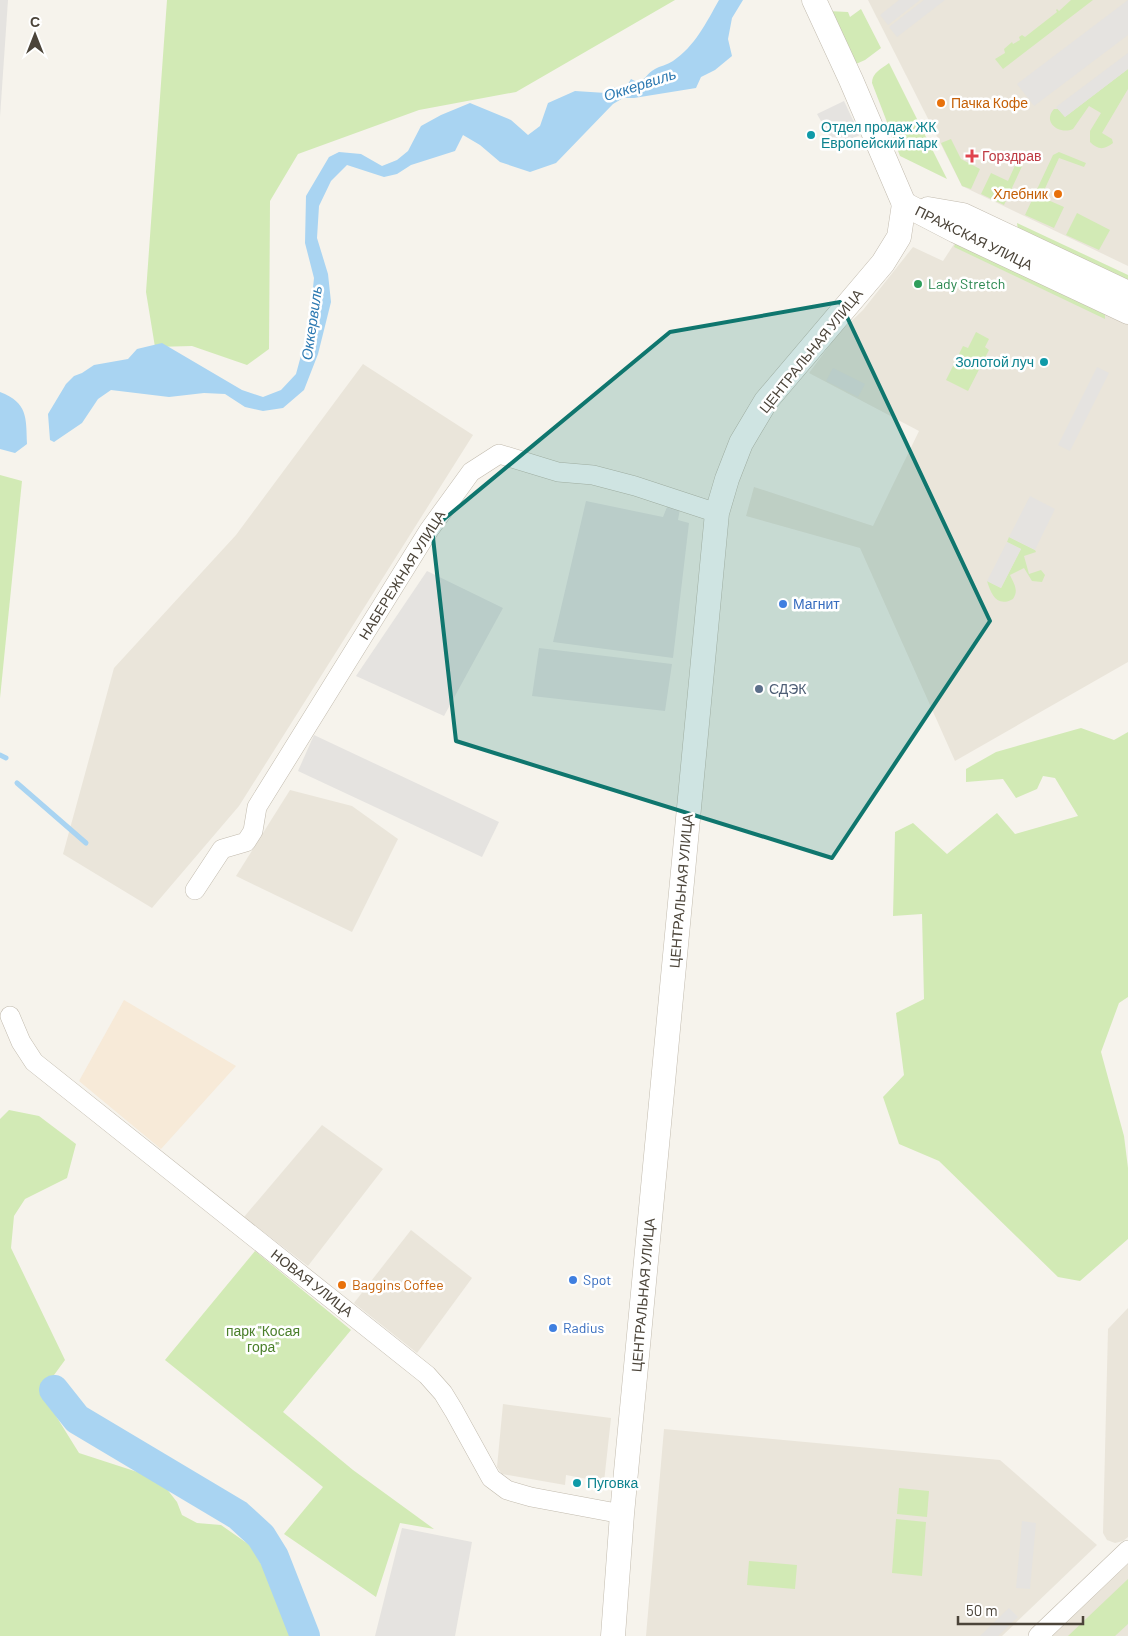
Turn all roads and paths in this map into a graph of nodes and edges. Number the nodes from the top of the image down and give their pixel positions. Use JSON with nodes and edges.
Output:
{"nodes":[{"id":1,"x":814,"y":0,"type":"edge"},
{"id":2,"x":904,"y":204,"type":"junction"},
{"id":3,"x":943,"y":224,"type":"junction"},
{"id":4,"x":899,"y":237,"type":"junction"},
{"id":5,"x":1128,"y":294,"type":"edge"},
{"id":6,"x":1128,"y":312,"type":"edge"},
{"id":7,"x":717,"y":513,"type":"junction"},
{"id":8,"x":195,"y":890,"type":"dead end"},
{"id":9,"x":10,"y":1016,"type":"dead end"},
{"id":10,"x":622,"y":1514,"type":"junction"},
{"id":11,"x":1128,"y":1550,"type":"edge"},
{"id":12,"x":613,"y":1636,"type":"edge"},
{"id":13,"x":1038,"y":1636,"type":"edge"}],
"edges":[{"from":1,"to":2,"type":"street"},
{"from":2,"to":3,"type":"street","name":"ПРАЖСКАЯ УЛИЦА"},
{"from":2,"to":4,"type":"street","name":"ЦЕНТРАЛЬНАЯ УЛИЦА"},
{"from":2,"to":5,"type":"street","name":"ПРАЖСКАЯ УЛИЦА"},
{"from":3,"to":4,"type":"street"},
{"from":3,"to":6,"type":"street","name":"ПРАЖСКАЯ УЛИЦА"},
{"from":4,"to":7,"type":"street","name":"ЦЕНТРАЛЬНАЯ УЛИЦА"},
{"from":7,"to":8,"type":"street","name":"НАБЕРЕЖНАЯ УЛИЦА"},
{"from":7,"to":10,"type":"street","name":"ЦЕНТРАЛЬНАЯ УЛИЦА"},
{"from":9,"to":10,"type":"street","name":"НОВАЯ УЛИЦА"},
{"from":10,"to":12,"type":"street","name":"ЦЕНТРАЛЬНАЯ УЛИЦА"},
{"from":11,"to":13,"type":"street"}]}
